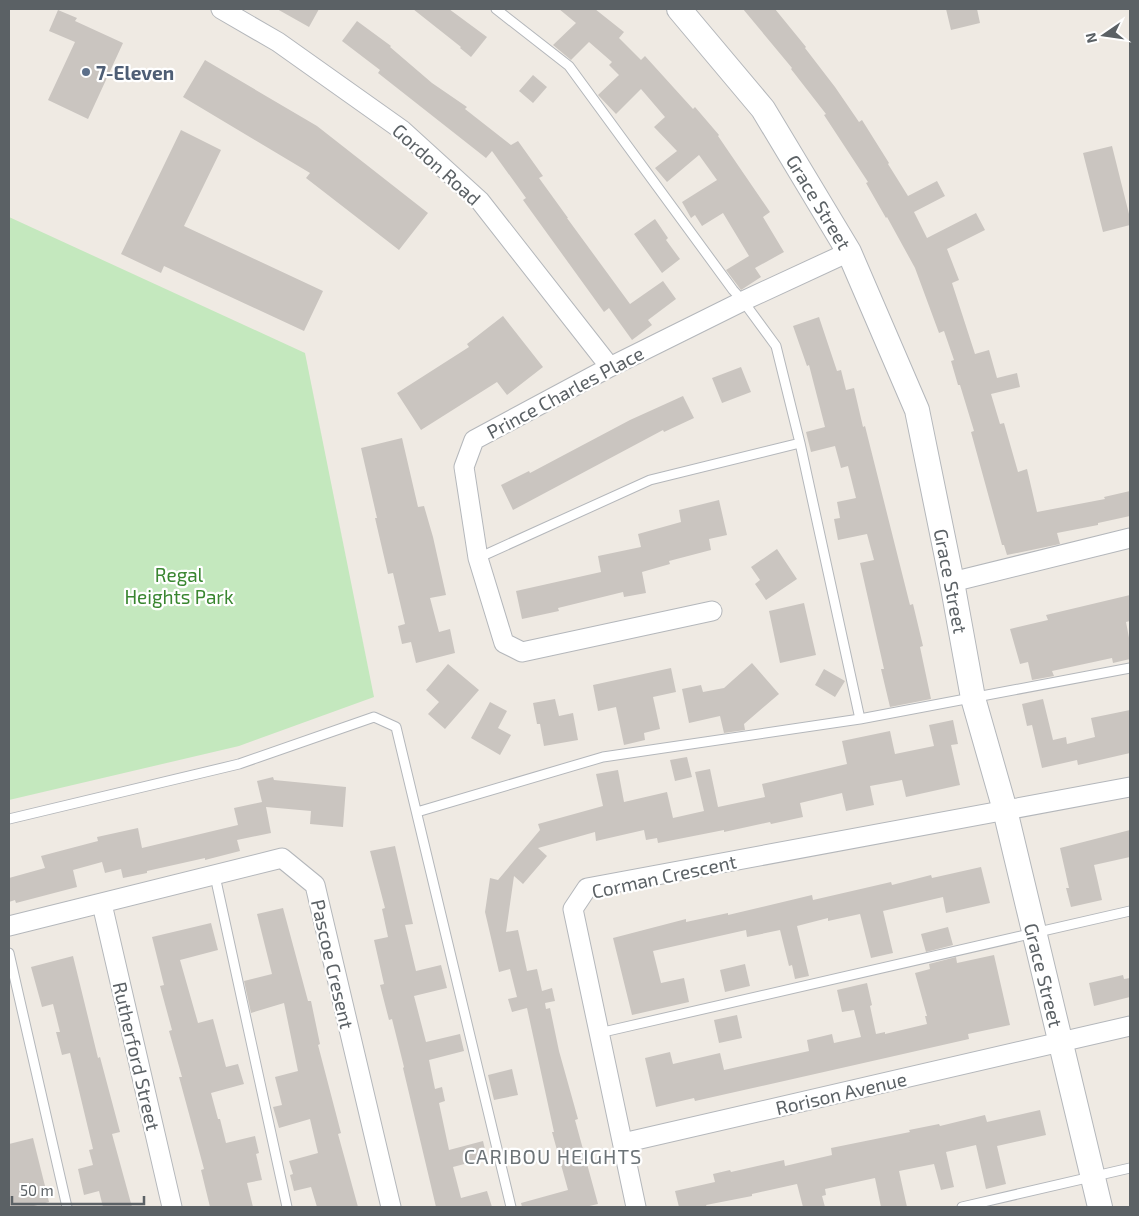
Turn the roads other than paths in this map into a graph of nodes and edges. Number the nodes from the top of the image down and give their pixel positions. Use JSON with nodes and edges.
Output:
{"nodes":[{"id":1,"x":221,"y":9,"type":"edge"},
{"id":2,"x":496,"y":9,"type":"edge"},
{"id":3,"x":679,"y":9,"type":"edge"},
{"id":4,"x":849,"y":252,"type":"junction"},
{"id":5,"x":743,"y":301,"type":"junction"},
{"id":6,"x":610,"y":367,"type":"junction"},
{"id":7,"x":800,"y":443,"type":"junction"},
{"id":8,"x":1130,"y":538,"type":"edge"},
{"id":9,"x":478,"y":558,"type":"junction"},
{"id":10,"x":952,"y":582,"type":"junction"},
{"id":11,"x":712,"y":611,"type":"dead end"},
{"id":12,"x":1130,"y":668,"type":"edge"},
{"id":13,"x":973,"y":698,"type":"junction"},
{"id":14,"x":860,"y":719,"type":"junction"},
{"id":15,"x":1130,"y":786,"type":"edge"},
{"id":16,"x":1004,"y":810,"type":"junction"},
{"id":17,"x":417,"y":812,"type":"junction"},
{"id":18,"x":9,"y":819,"type":"edge"},
{"id":19,"x":215,"y":876,"type":"junction"},
{"id":20,"x":102,"y":904,"type":"junction"},
{"id":21,"x":1130,"y":911,"type":"edge"},
{"id":22,"x":9,"y":926,"type":"edge"},
{"id":23,"x":1033,"y":933,"type":"junction"},
{"id":24,"x":9,"y":953,"type":"edge"},
{"id":25,"x":1130,"y":1026,"type":"edge"},
{"id":26,"x":599,"y":1033,"type":"junction"},
{"id":27,"x":1060,"y":1042,"type":"junction"},
{"id":28,"x":623,"y":1143,"type":"junction"},
{"id":29,"x":1130,"y":1168,"type":"edge"},
{"id":30,"x":1093,"y":1177,"type":"junction"},
{"id":31,"x":67,"y":1207,"type":"edge"},
{"id":32,"x":172,"y":1207,"type":"edge"},
{"id":33,"x":287,"y":1207,"type":"edge"},
{"id":34,"x":390,"y":1207,"type":"edge"},
{"id":35,"x":511,"y":1207,"type":"edge"},
{"id":36,"x":636,"y":1207,"type":"edge"},
{"id":37,"x":962,"y":1207,"type":"edge"},
{"id":38,"x":1100,"y":1207,"type":"edge"}],
"edges":[{"from":1,"to":6,"type":"street","name":"Gordon Road"},
{"from":2,"to":5,"type":"lane"},
{"from":3,"to":4,"type":"street","name":"Grace Street"},
{"from":4,"to":5,"type":"street","name":"Prince Charles Place"},
{"from":4,"to":10,"type":"street","name":"Grace Street"},
{"from":5,"to":6,"type":"street","name":"Prince Charles Place"},
{"from":5,"to":7,"type":"lane"},
{"from":6,"to":9,"type":"street","name":"Prince Charles Place"},
{"from":7,"to":9,"type":"lane"},
{"from":7,"to":14,"type":"lane"},
{"from":8,"to":10,"type":"street"},
{"from":9,"to":11,"type":"street","name":"Prince Charles Place"},
{"from":10,"to":13,"type":"street","name":"Grace Street"},
{"from":12,"to":13,"type":"lane"},
{"from":13,"to":14,"type":"lane"},
{"from":13,"to":16,"type":"street","name":"Grace Street"},
{"from":14,"to":17,"type":"lane"},
{"from":15,"to":16,"type":"street","name":"Corman Crescent"},
{"from":16,"to":23,"type":"street","name":"Grace Street"},
{"from":16,"to":26,"type":"street","name":"Corman Crescent"},
{"from":17,"to":18,"type":"lane"},
{"from":17,"to":35,"type":"lane"},
{"from":19,"to":20,"type":"street","name":"Pascoe Cresent"},
{"from":19,"to":33,"type":"lane"},
{"from":19,"to":34,"type":"street","name":"Pascoe Cresent"},
{"from":20,"to":22,"type":"street","name":"Pascoe Cresent"},
{"from":20,"to":32,"type":"street","name":"Rutherford Street"},
{"from":21,"to":23,"type":"lane"},
{"from":23,"to":26,"type":"lane"},
{"from":23,"to":27,"type":"street","name":"Grace Street"},
{"from":24,"to":31,"type":"lane"},
{"from":25,"to":27,"type":"street","name":"Rorison Avenue"},
{"from":26,"to":28,"type":"street","name":"Corman Crescent"},
{"from":27,"to":28,"type":"street","name":"Rorison Avenue"},
{"from":27,"to":30,"type":"street","name":"Grace Street"},
{"from":28,"to":36,"type":"street","name":"Corman Crescent"},
{"from":29,"to":30,"type":"lane"},
{"from":30,"to":37,"type":"lane"},
{"from":30,"to":38,"type":"street","name":"Grace Street"}]}
